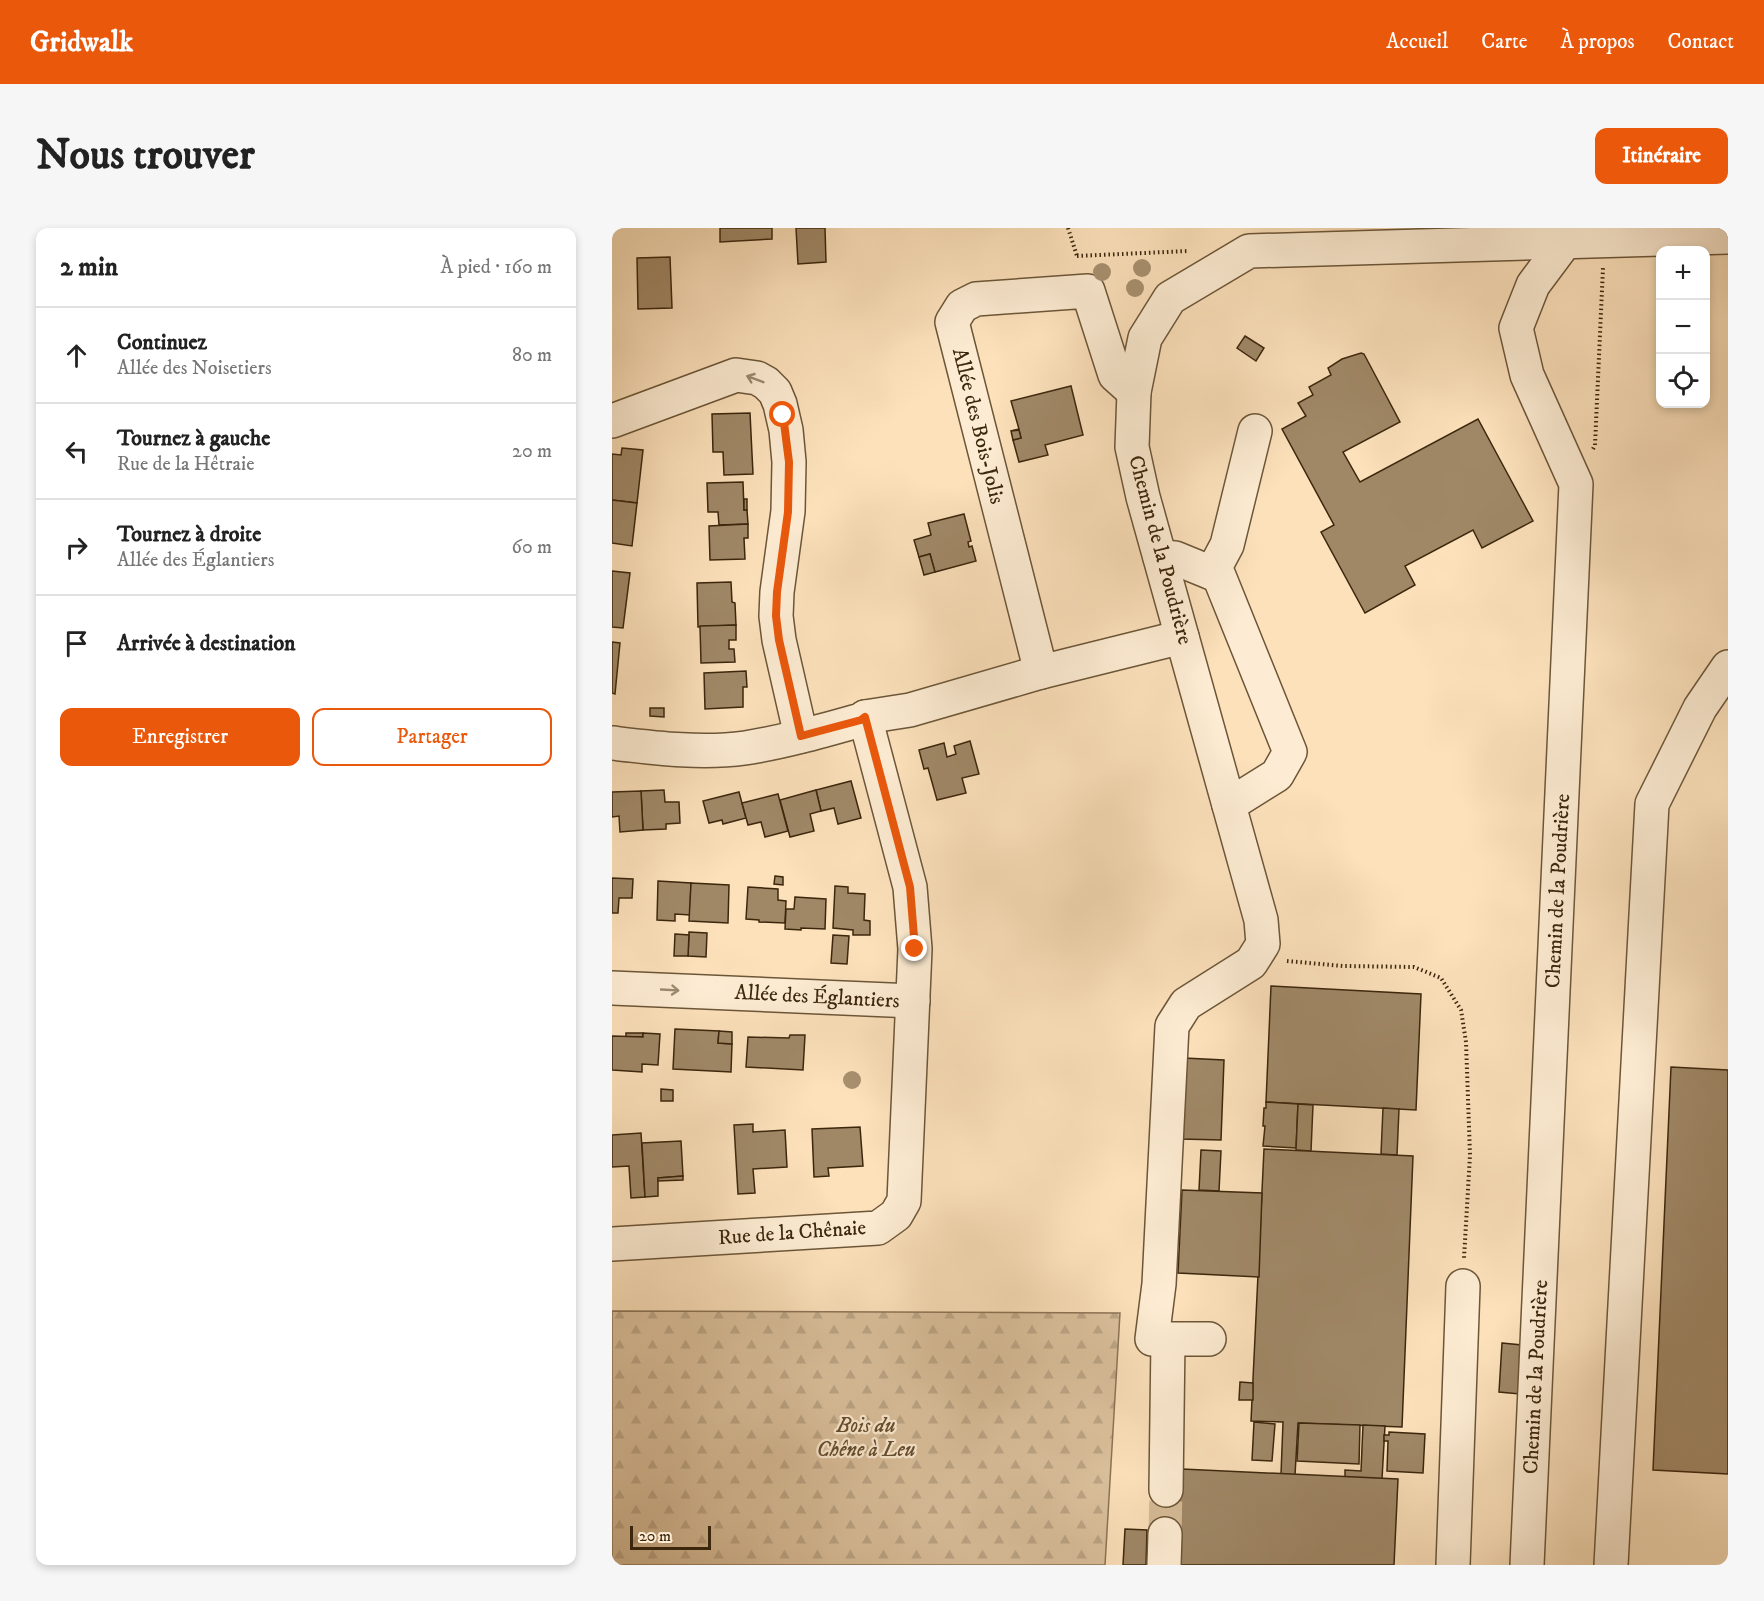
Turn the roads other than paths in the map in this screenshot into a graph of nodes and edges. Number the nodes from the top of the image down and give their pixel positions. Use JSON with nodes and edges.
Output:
{"nodes":[{"id":1,"x":1728,"y":237,"type":"edge"},
{"id":2,"x":1564,"y":242,"type":"junction"},
{"id":3,"x":1134,"y":392,"type":"junction"},
{"id":4,"x":612,"y":421,"type":"edge"},
{"id":5,"x":1255,"y":431,"type":"dead end"},
{"id":6,"x":1160,"y":557,"type":"junction"},
{"id":7,"x":1212,"y":573,"type":"junction"},
{"id":8,"x":1182,"y":637,"type":"junction"},
{"id":9,"x":1728,"y":667,"type":"edge"},
{"id":10,"x":1041,"y":672,"type":"junction"},
{"id":11,"x":865,"y":717,"type":"junction"},
{"id":12,"x":801,"y":736,"type":"junction"},
{"id":13,"x":612,"y":743,"type":"edge"},
{"id":14,"x":1229,"y":805,"type":"junction"},
{"id":15,"x":612,"y":988,"type":"edge"},
{"id":16,"x":913,"y":1001,"type":"junction"},
{"id":17,"x":612,"y":1244,"type":"edge"},
{"id":18,"x":1463,"y":1286,"type":"road end"},
{"id":19,"x":1168,"y":1339,"type":"junction"},
{"id":20,"x":1209,"y":1339,"type":"dead end"},
{"id":21,"x":1167,"y":1490,"type":"tunnel mouth"},
{"id":22,"x":1453,"y":1565,"type":"edge"},
{"id":23,"x":1527,"y":1565,"type":"edge"},
{"id":24,"x":1611,"y":1565,"type":"edge"}],
"edges":[{"from":1,"to":2,"type":"street","name":"Chemin de la Poudrière"},
{"from":2,"to":3,"type":"street","name":"Chemin de la Poudrière"},
{"from":2,"to":23,"type":"street","name":"Chemin de la Poudrière"},
{"from":3,"to":6,"type":"street","name":"Chemin de la Poudrière"},
{"from":3,"to":10,"type":"street","name":"Allée des Bois-Jolis"},
{"from":12,"to":4,"type":"street","one_way":true},
{"from":5,"to":7,"type":"street"},
{"from":6,"to":7,"type":"street"},
{"from":6,"to":8,"type":"street","name":"Chemin de la Poudrière"},
{"from":7,"to":14,"type":"street"},
{"from":8,"to":10,"type":"street"},
{"from":8,"to":14,"type":"street","name":"Chemin de la Poudrière"},
{"from":9,"to":24,"type":"street"},
{"from":10,"to":11,"type":"street"},
{"from":11,"to":12,"type":"street"},
{"from":11,"to":16,"type":"street","name":"Allée des Églantiers"},
{"from":12,"to":13,"type":"street"},
{"from":14,"to":19,"type":"street","name":"Chemin de la Poudrière"},
{"from":15,"to":16,"type":"street","name":"Allée des Églantiers","one_way":true},
{"from":16,"to":17,"type":"street","name":"Rue de la Chênaie"},
{"from":18,"to":22,"type":"street"},
{"from":19,"to":20,"type":"street"},
{"from":19,"to":21,"type":"street"}]}
